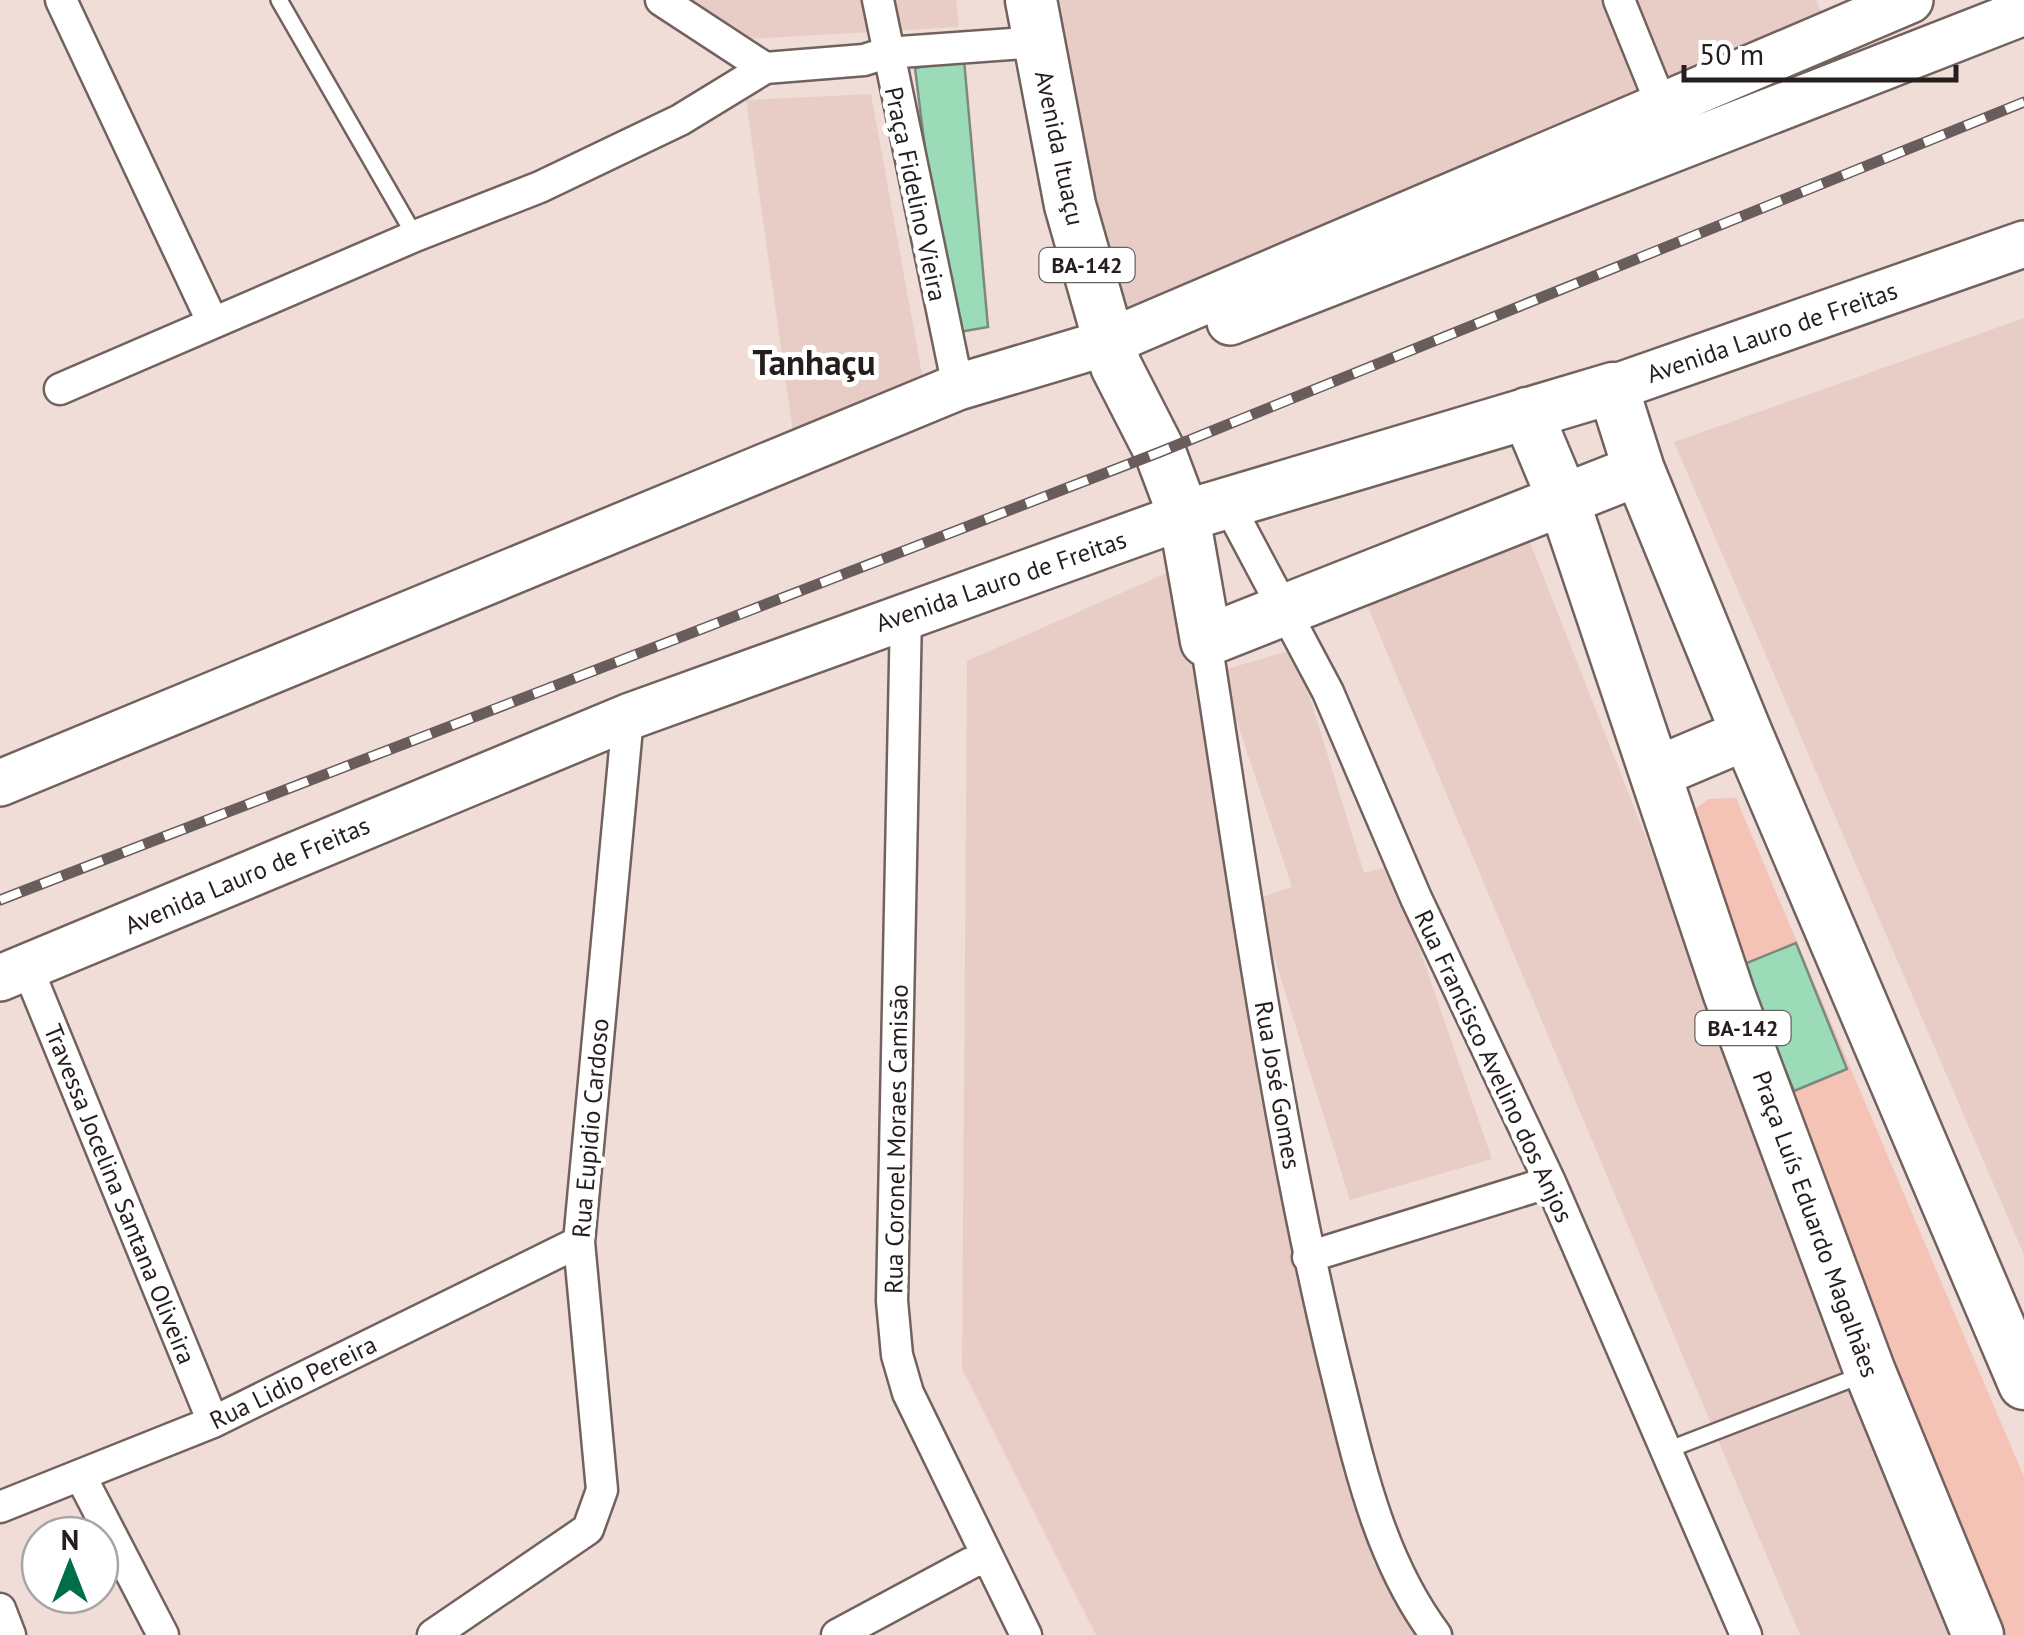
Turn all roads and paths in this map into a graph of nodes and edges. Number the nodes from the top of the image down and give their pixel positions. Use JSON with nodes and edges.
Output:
{"nodes":[{"id":1,"x":61,"y":0,"type":"edge"},
{"id":2,"x":280,"y":0,"type":"edge"},
{"id":3,"x":661,"y":0,"type":"edge"},
{"id":4,"x":878,"y":0,"type":"edge"},
{"id":5,"x":1618,"y":0,"type":"edge"},
{"id":6,"x":1910,"y":0,"type":"edge"},
{"id":7,"x":2024,"y":12,"type":"edge"},
{"id":8,"x":1034,"y":21,"type":"edge"},
{"id":9,"x":886,"y":53,"type":"junction"},
{"id":10,"x":764,"y":68,"type":"junction"},
{"id":11,"x":1662,"y":106,"type":"junction"},
{"id":12,"x":1680,"y":146,"type":"junction"},
{"id":13,"x":415,"y":236,"type":"junction"},
{"id":14,"x":2023,"y":248,"type":"edge"},
{"id":15,"x":212,"y":321,"type":"junction"},
{"id":16,"x":1113,"y":354,"type":"junction"},
{"id":17,"x":958,"y":387,"type":"junction"},
{"id":18,"x":1613,"y":388,"type":"junction"},
{"id":19,"x":60,"y":389,"type":"dead end"},
{"id":20,"x":1528,"y":413,"type":"junction"},
{"id":21,"x":1639,"y":470,"type":"junction"},
{"id":22,"x":1564,"y":499,"type":"junction"},
{"id":23,"x":1206,"y":510,"type":"junction"},
{"id":24,"x":1283,"y":608,"type":"junction"},
{"id":25,"x":906,"y":614,"type":"junction"},
{"id":26,"x":1206,"y":641,"type":"junction"},
{"id":27,"x":628,"y":716,"type":"junction"},
{"id":28,"x":1747,"y":734,"type":"junction"},
{"id":29,"x":13,"y":769,"type":"edge"},
{"id":30,"x":1655,"y":773,"type":"junction"},
{"id":31,"x":14,"y":973,"type":"edge"},
{"id":32,"x":1550,"y":1182,"type":"junction"},
{"id":33,"x":578,"y":1242,"type":"junction"},
{"id":34,"x":1308,"y":1257,"type":"junction"},
{"id":35,"x":1870,"y":1372,"type":"junction"},
{"id":36,"x":2024,"y":1384,"type":"edge"},
{"id":37,"x":213,"y":1422,"type":"junction"},
{"id":38,"x":1665,"y":1451,"type":"junction"},
{"id":39,"x":80,"y":1475,"type":"junction"},
{"id":40,"x":0,"y":1508,"type":"edge"},
{"id":41,"x":984,"y":1556,"type":"junction"},
{"id":42,"x":0,"y":1609,"type":"edge"},
{"id":43,"x":10,"y":1635,"type":"edge"},
{"id":44,"x":162,"y":1635,"type":"edge"},
{"id":45,"x":433,"y":1635,"type":"edge"},
{"id":46,"x":837,"y":1635,"type":"edge"},
{"id":47,"x":1026,"y":1635,"type":"edge"},
{"id":48,"x":1436,"y":1635,"type":"edge"},
{"id":49,"x":1746,"y":1635,"type":"edge"},
{"id":50,"x":1978,"y":1635,"type":"edge"}],
"edges":[{"from":1,"to":15,"type":"street"},
{"from":2,"to":13,"type":"lane"},
{"from":3,"to":10,"type":"street"},
{"from":4,"to":9,"type":"street","name":"Praça Fidelino Vieira"},
{"from":5,"to":11,"type":"street"},
{"from":6,"to":11,"type":"main road"},
{"from":7,"to":12,"type":"main road"},
{"from":8,"to":9,"type":"street"},
{"from":8,"to":16,"type":"main road","name":"Avenida Ituaçu","number":"BA-142"},
{"from":9,"to":10,"type":"street"},
{"from":9,"to":17,"type":"street","name":"Praça Fidelino Vieira"},
{"from":10,"to":13,"type":"street"},
{"from":11,"to":12,"type":"street"},
{"from":11,"to":16,"type":"main road"},
{"from":12,"to":16,"type":"main road"},
{"from":13,"to":15,"type":"street"},
{"from":14,"to":18,"type":"main road","name":"Avenida Lauro de Freitas"},
{"from":15,"to":19,"type":"street"},
{"from":16,"to":17,"type":"main road"},
{"from":16,"to":23,"type":"main road","name":"Avenida Ituaçu","number":"BA-142"},
{"from":17,"to":29,"type":"main road"},
{"from":18,"to":20,"type":"main road","name":"Avenida Lauro de Freitas"},
{"from":18,"to":21,"type":"main road"},
{"from":20,"to":22,"type":"main road","name":"Praça Luís Eduardo Magalhães","number":"BA-142"},
{"from":20,"to":23,"type":"main road","name":"Avenida Lauro de Freitas"},
{"from":21,"to":22,"type":"main road"},
{"from":21,"to":28,"type":"main road"},
{"from":22,"to":24,"type":"main road"},
{"from":22,"to":30,"type":"main road","name":"Praça Luís Eduardo Magalhães","number":"BA-142"},
{"from":23,"to":24,"type":"street","name":"Rua Francisco Avelino dos Anjos"},
{"from":23,"to":25,"type":"main road","name":"Avenida Lauro de Freitas"},
{"from":23,"to":26,"type":"main road","name":"Rua José Gomes"},
{"from":24,"to":26,"type":"main road"},
{"from":24,"to":32,"type":"street","name":"Rua Francisco Avelino dos Anjos"},
{"from":25,"to":27,"type":"main road","name":"Avenida Lauro de Freitas"},
{"from":25,"to":41,"type":"street","name":"Rua Coronel Moraes Camisão"},
{"from":26,"to":34,"type":"street","name":"Rua José Gomes"},
{"from":27,"to":31,"type":"main road","name":"Avenida Lauro de Freitas"},
{"from":27,"to":33,"type":"street","name":"Rua Eupidio Cardoso"},
{"from":28,"to":30,"type":"main road"},
{"from":28,"to":36,"type":"main road"},
{"from":30,"to":35,"type":"main road","name":"Praça Luís Eduardo Magalhães","number":"BA-142"},
{"from":31,"to":37,"type":"street","name":"Travessa Jocelina Santana Oliveira"},
{"from":32,"to":34,"type":"street"},
{"from":32,"to":38,"type":"street","name":"Rua Francisco Avelino dos Anjos"},
{"from":33,"to":37,"type":"street","name":"Rua Lidio Pereira"},
{"from":33,"to":45,"type":"street","name":"Rua Eupidio Cardoso"},
{"from":34,"to":48,"type":"street","name":"Rua José Gomes"},
{"from":35,"to":38,"type":"lane"},
{"from":35,"to":50,"type":"main road","name":"Praça Luís Eduardo Magalhães","number":"BA-142"},
{"from":37,"to":39,"type":"street","name":"Rua Lidio Pereira"},
{"from":38,"to":49,"type":"street","name":"Rua Francisco Avelino dos Anjos"},
{"from":39,"to":40,"type":"street","name":"Rua Lidio Pereira"},
{"from":39,"to":44,"type":"street"},
{"from":41,"to":46,"type":"street"},
{"from":41,"to":47,"type":"street","name":"Rua Coronel Moraes Camisão"},
{"from":42,"to":43,"type":"street"}]}
